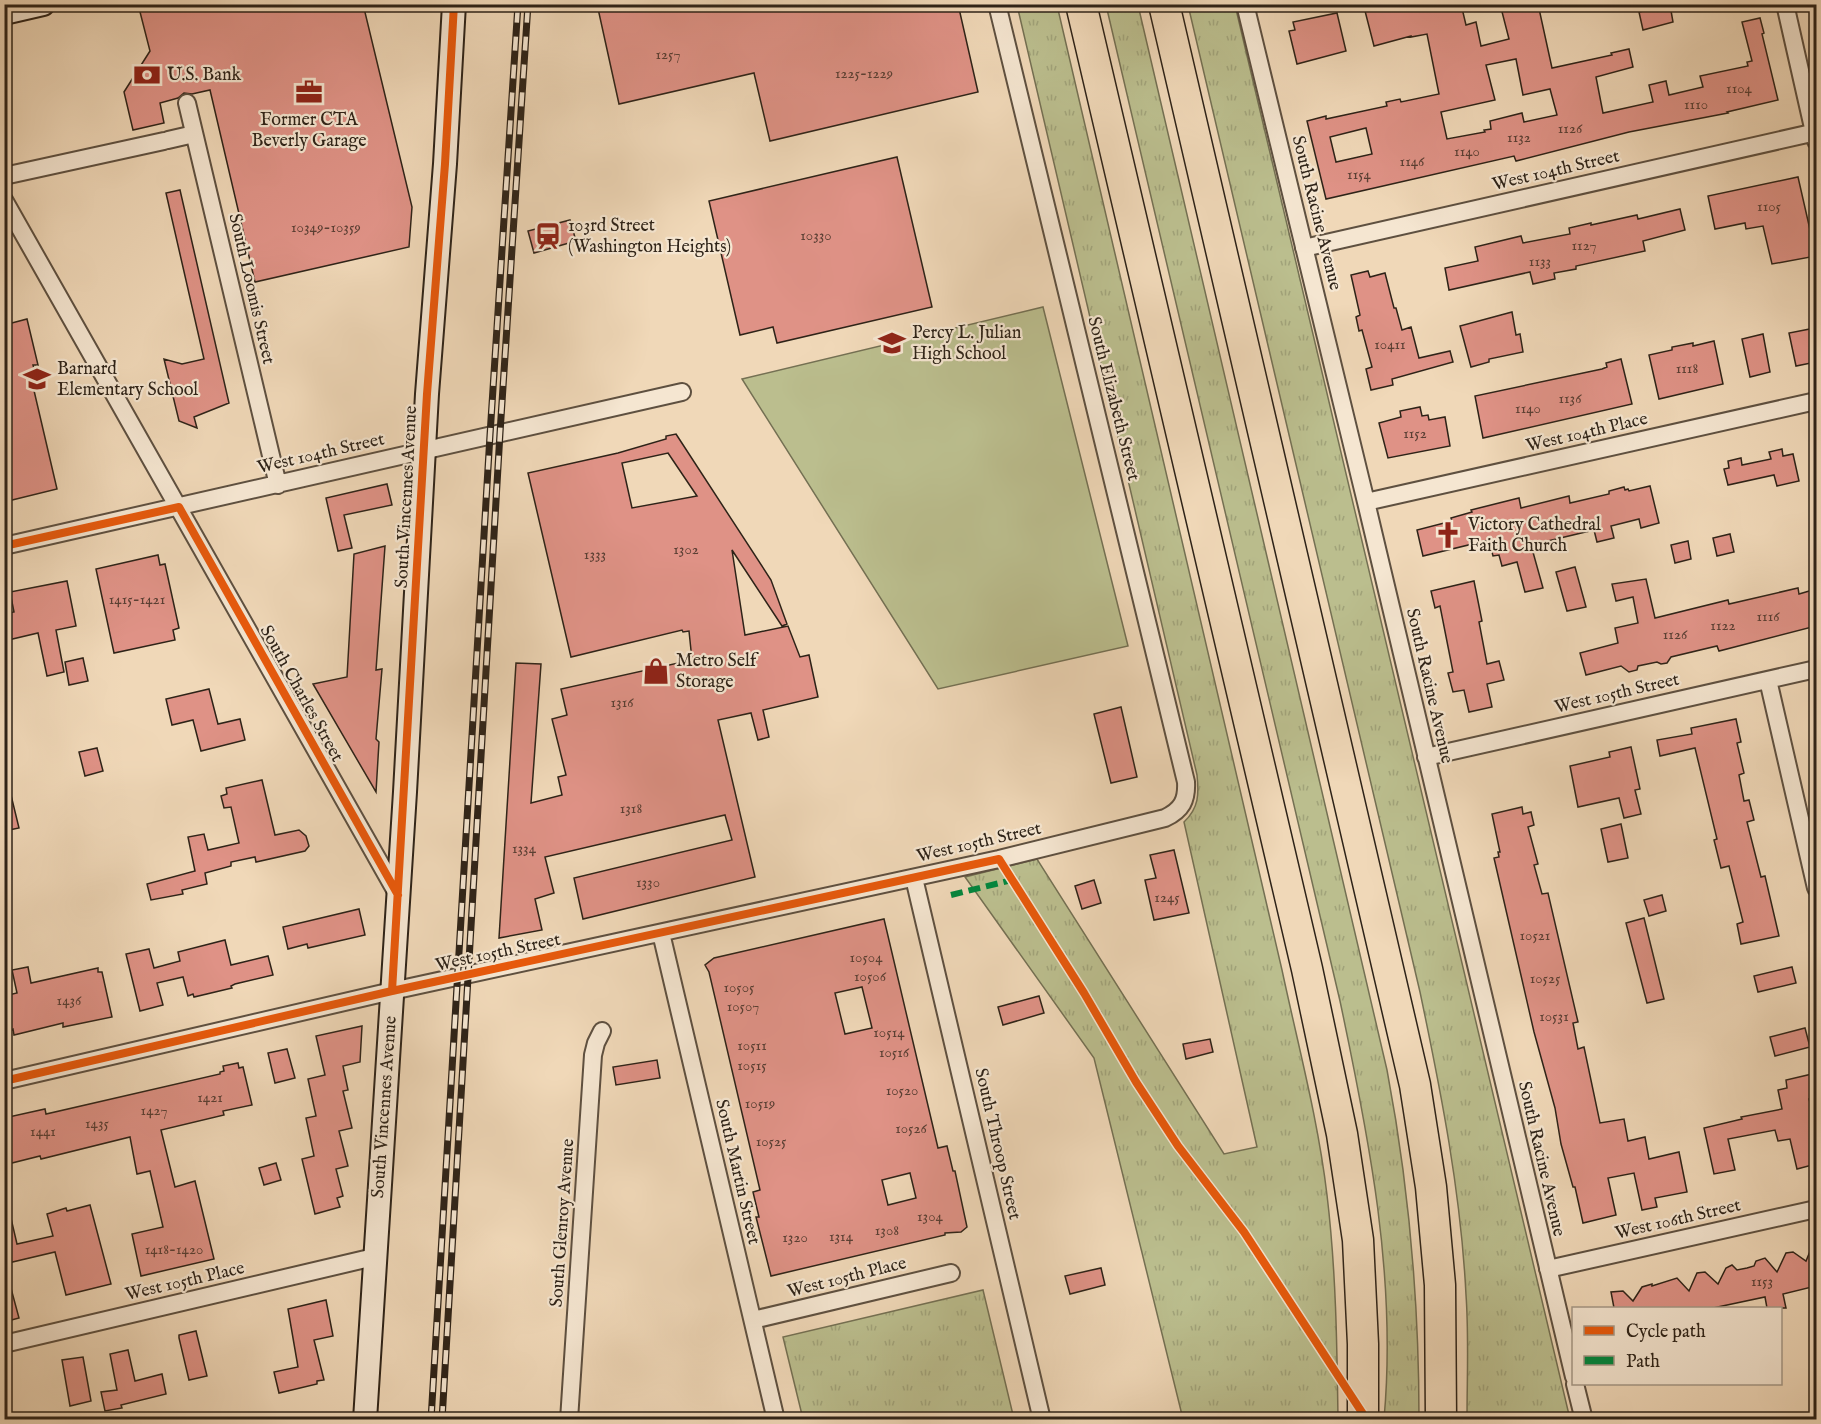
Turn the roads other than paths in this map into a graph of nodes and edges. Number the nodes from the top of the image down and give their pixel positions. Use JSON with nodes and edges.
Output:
{"nodes":[{"id":1,"x":43,"y":4,"type":"edge"},
{"id":2,"x":454,"y":4,"type":"edge"},
{"id":3,"x":997,"y":4,"type":"edge"},
{"id":4,"x":1082,"y":4,"type":"edge"},
{"id":5,"x":1164,"y":4,"type":"edge"},
{"id":6,"x":1245,"y":4,"type":"edge"},
{"id":7,"x":1785,"y":4,"type":"edge"},
{"id":8,"x":4,"y":13,"type":"edge"},
{"id":9,"x":187,"y":103,"type":"dead end"},
{"id":10,"x":194,"y":134,"type":"junction"},
{"id":11,"x":1816,"y":135,"type":"edge"},
{"id":12,"x":4,"y":176,"type":"edge"},
{"id":13,"x":4,"y":200,"type":"edge"},
{"id":14,"x":1304,"y":248,"type":"junction"},
{"id":15,"x":682,"y":392,"type":"dead end"},
{"id":16,"x":1816,"y":401,"type":"edge"},
{"id":17,"x":424,"y":450,"type":"junction"},
{"id":18,"x":278,"y":485,"type":"junction"},
{"id":19,"x":1366,"y":502,"type":"junction"},
{"id":20,"x":179,"y":507,"type":"junction"},
{"id":21,"x":4,"y":546,"type":"edge"},
{"id":22,"x":1816,"y":669,"type":"edge"},
{"id":23,"x":1768,"y":680,"type":"junction"},
{"id":24,"x":1426,"y":757,"type":"junction"},
{"id":25,"x":1184,"y":804,"type":"joint"},
{"id":26,"x":914,"y":878,"type":"junction"},
{"id":27,"x":1816,"y":888,"type":"edge"},
{"id":28,"x":398,"y":895,"type":"junction"},
{"id":29,"x":661,"y":933,"type":"junction"},
{"id":30,"x":392,"y":991,"type":"junction"},
{"id":31,"x":602,"y":1031,"type":"dead end"},
{"id":32,"x":4,"y":1081,"type":"edge"},
{"id":33,"x":1816,"y":1209,"type":"edge"},
{"id":34,"x":374,"y":1257,"type":"junction"},
{"id":35,"x":1548,"y":1269,"type":"junction"},
{"id":36,"x":951,"y":1273,"type":"dead end"},
{"id":37,"x":753,"y":1320,"type":"junction"},
{"id":38,"x":4,"y":1344,"type":"edge"},
{"id":39,"x":1572,"y":1369,"type":"edge"},
{"id":40,"x":1576,"y":1385,"type":"edge"},
{"id":41,"x":365,"y":1419,"type":"edge"},
{"id":42,"x":569,"y":1419,"type":"edge"},
{"id":43,"x":776,"y":1419,"type":"edge"},
{"id":44,"x":1042,"y":1419,"type":"edge"},
{"id":45,"x":1363,"y":1419,"type":"edge"},
{"id":46,"x":1441,"y":1419,"type":"edge"},
{"id":47,"x":1584,"y":1419,"type":"edge"}],
"edges":[{"from":1,"to":8,"type":"main road"},
{"from":2,"to":17,"type":"main road","name":"South Vincennes Avenue"},
{"from":3,"to":25,"type":"street","name":"South Elizabeth Street"},
{"from":4,"to":45,"type":"highway"},
{"from":5,"to":46,"type":"highway"},
{"from":6,"to":14,"type":"street","name":"South Racine Avenue"},
{"from":7,"to":11,"type":"street"},
{"from":9,"to":10,"type":"street","name":"South Loomis Street"},
{"from":10,"to":12,"type":"street"},
{"from":10,"to":18,"type":"street","name":"South Loomis Street"},
{"from":11,"to":14,"type":"street","name":"West 104th Street"},
{"from":13,"to":20,"type":"street","name":"South Charles Street"},
{"from":14,"to":19,"type":"street","name":"South Racine Avenue"},
{"from":15,"to":17,"type":"street","name":"West 104th Street"},
{"from":16,"to":19,"type":"street","name":"West 104th Place"},
{"from":17,"to":18,"type":"street","name":"West 104th Street"},
{"from":17,"to":28,"type":"main road","name":"South Vincennes Avenue"},
{"from":18,"to":20,"type":"street","name":"West 104th Street"},
{"from":19,"to":24,"type":"street","name":"South Racine Avenue"},
{"from":20,"to":21,"type":"street","name":"West 104th Street"},
{"from":20,"to":28,"type":"street","name":"South Charles Street"},
{"from":22,"to":23,"type":"street","name":"West 105th Street"},
{"from":23,"to":24,"type":"street","name":"West 105th Street"},
{"from":23,"to":27,"type":"street"},
{"from":24,"to":35,"type":"street","name":"South Racine Avenue"},
{"from":25,"to":26,"type":"street","name":"West 105th Street"},
{"from":26,"to":29,"type":"street","name":"West 105th Street"},
{"from":26,"to":44,"type":"street","name":"South Throop Street"},
{"from":28,"to":30,"type":"main road","name":"South Vincennes Avenue"},
{"from":29,"to":30,"type":"street","name":"West 105th Street"},
{"from":29,"to":37,"type":"street","name":"South Martin Street"},
{"from":30,"to":32,"type":"street","name":"West 105th Street"},
{"from":30,"to":34,"type":"main road","name":"South Vincennes Avenue"},
{"from":31,"to":42,"type":"street","name":"South Glenroy Avenue"},
{"from":33,"to":35,"type":"street","name":"West 106th Street"},
{"from":34,"to":38,"type":"street","name":"West 105th Place"},
{"from":34,"to":41,"type":"main road","name":"South Vincennes Avenue"},
{"from":35,"to":39,"type":"street","name":"South Racine Avenue"},
{"from":36,"to":37,"type":"street","name":"West 105th Place"},
{"from":37,"to":43,"type":"street","name":"South Martin Street"},
{"from":40,"to":47,"type":"street"}]}
